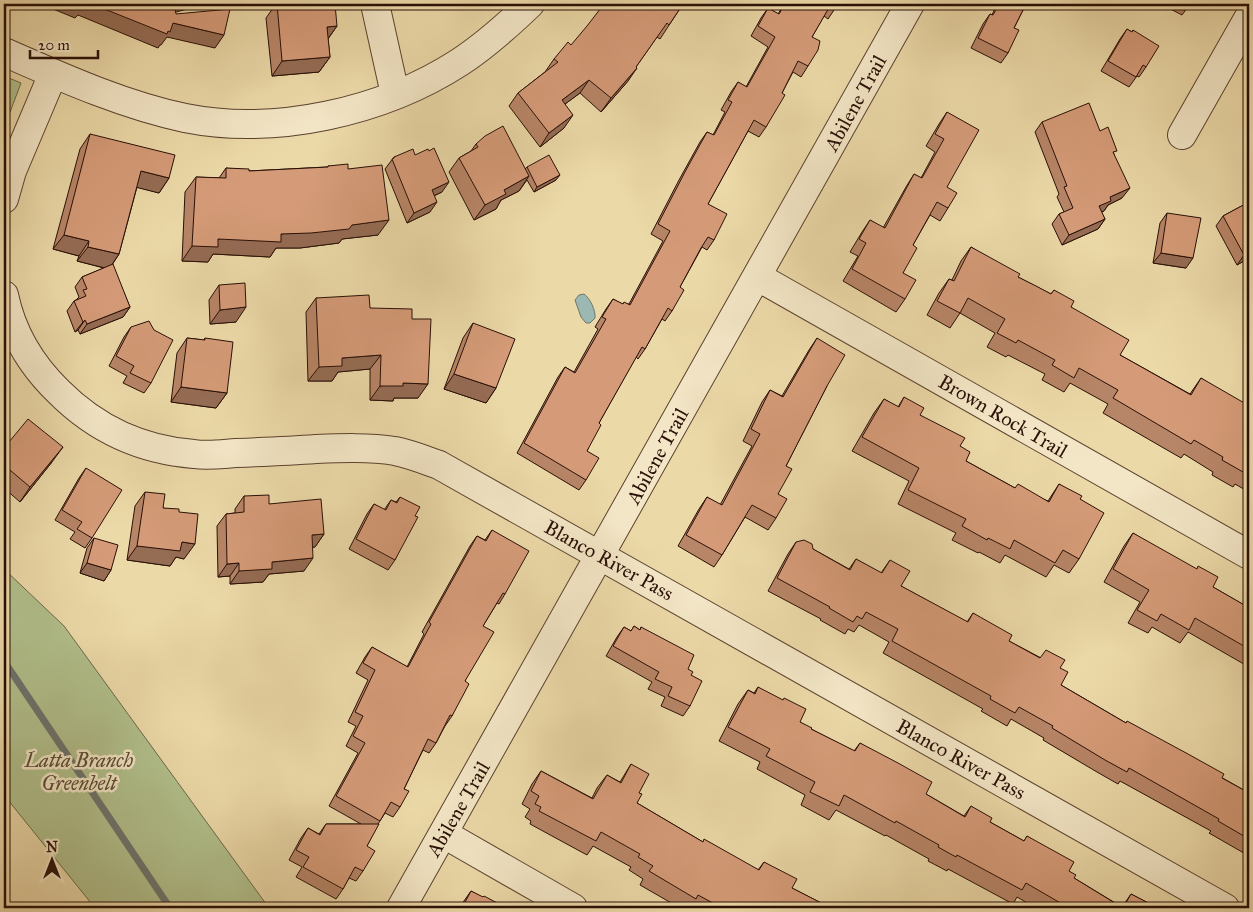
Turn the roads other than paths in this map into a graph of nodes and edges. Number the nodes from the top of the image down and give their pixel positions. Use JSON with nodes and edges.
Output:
{"nodes":[{"id":1,"x":375,"y":4,"type":"edge"},
{"id":2,"x":530,"y":4,"type":"edge"},
{"id":3,"x":910,"y":4,"type":"edge"},
{"id":4,"x":1249,"y":16,"type":"edge"},
{"id":5,"x":4,"y":52,"type":"edge"},
{"id":6,"x":53,"y":74,"type":"junction"},
{"id":7,"x":396,"y":94,"type":"junction"},
{"id":8,"x":1182,"y":136,"type":"dead end"},
{"id":9,"x":4,"y":200,"type":"edge"},
{"id":10,"x":758,"y":277,"type":"junction"},
{"id":11,"x":4,"y":295,"type":"edge"},
{"id":12,"x":1249,"y":555,"type":"edge"},
{"id":13,"x":601,"y":556,"type":"junction"},
{"id":14,"x":444,"y":834,"type":"junction"},
{"id":15,"x":402,"y":908,"type":"edge"},
{"id":16,"x":574,"y":908,"type":"edge"},
{"id":17,"x":1225,"y":908,"type":"edge"}],
"edges":[{"from":1,"to":7,"type":"street"},
{"from":2,"to":7,"type":"street"},
{"from":3,"to":10,"type":"street","name":"Abilene Trail"},
{"from":4,"to":8,"type":"street"},
{"from":5,"to":6,"type":"street"},
{"from":6,"to":7,"type":"street"},
{"from":6,"to":9,"type":"street"},
{"from":10,"to":12,"type":"street","name":"Brown Rock Trail"},
{"from":10,"to":13,"type":"street","name":"Abilene Trail"},
{"from":11,"to":13,"type":"street","name":"Blanco River Pass"},
{"from":13,"to":14,"type":"street","name":"Abilene Trail"},
{"from":13,"to":17,"type":"street","name":"Blanco River Pass"},
{"from":14,"to":15,"type":"street","name":"Abilene Trail"},
{"from":14,"to":16,"type":"street"}]}
